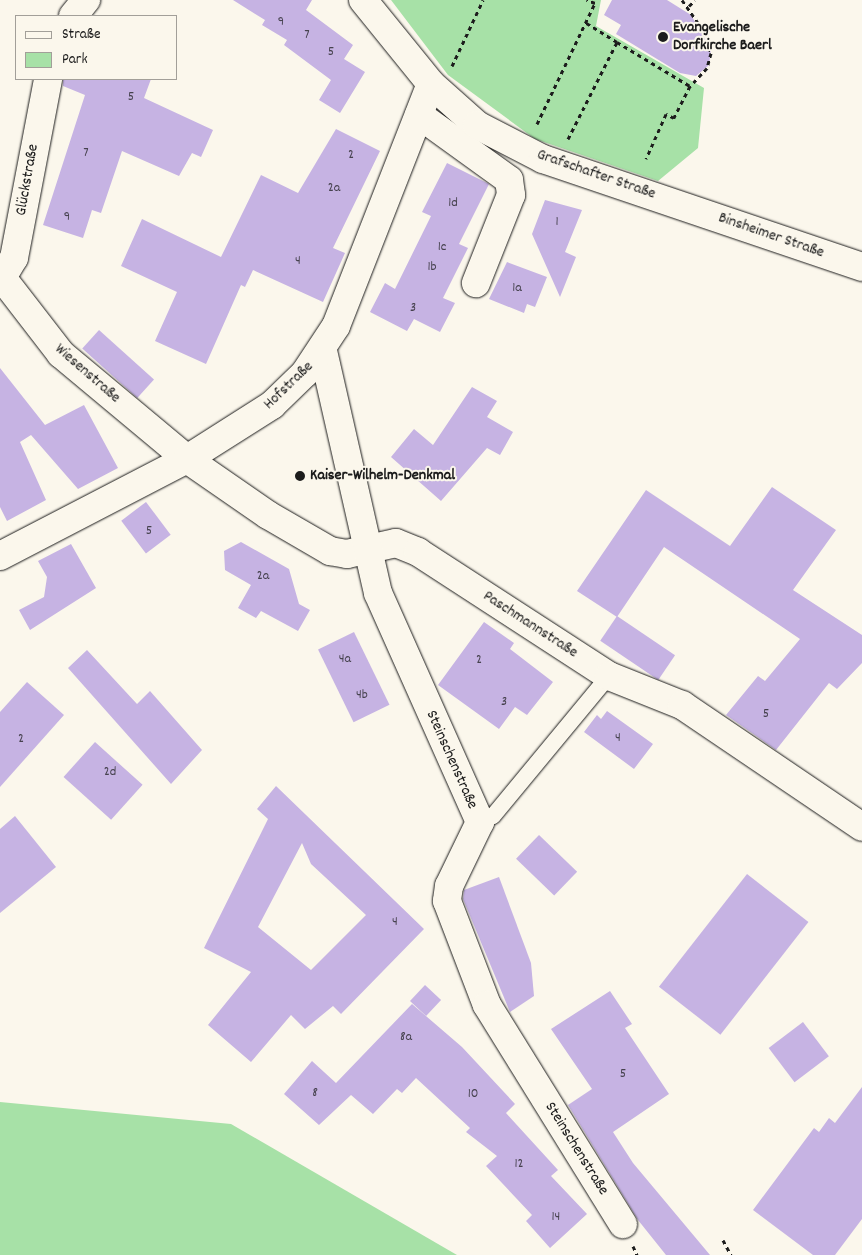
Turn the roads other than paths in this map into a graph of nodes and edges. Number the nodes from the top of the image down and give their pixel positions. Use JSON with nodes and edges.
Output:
{"nodes":[{"id":1,"x":86,"y":0,"type":"edge"},
{"id":2,"x":363,"y":0,"type":"edge"},
{"id":3,"x":75,"y":15,"type":"edge"},
{"id":4,"x":48,"y":80,"type":"edge"},
{"id":5,"x":431,"y":84,"type":"junction"},
{"id":6,"x":419,"y":114,"type":"junction"},
{"id":7,"x":680,"y":204,"type":"joint"},
{"id":8,"x":862,"y":267,"type":"edge"},
{"id":9,"x":1,"y":278,"type":"edge"},
{"id":10,"x":476,"y":283,"type":"dead end"},
{"id":11,"x":323,"y":351,"type":"junction"},
{"id":12,"x":187,"y":459,"type":"junction"},
{"id":13,"x":366,"y":549,"type":"junction"},
{"id":14,"x":0,"y":556,"type":"edge"},
{"id":15,"x":609,"y":676,"type":"junction"},
{"id":16,"x":480,"y":822,"type":"junction"},
{"id":17,"x":862,"y":827,"type":"edge"},
{"id":18,"x":623,"y":1224,"type":"dead end"}],
"edges":[{"from":1,"to":3,"type":"street"},
{"from":2,"to":5,"type":"street","name":"Grafschafter Straße"},
{"from":4,"to":9,"type":"street","name":"Glückstraße"},
{"from":5,"to":6,"type":"street","name":"Hofstraße"},
{"from":5,"to":7,"type":"street","name":"Grafschafter Straße"},
{"from":6,"to":10,"type":"street"},
{"from":6,"to":11,"type":"street","name":"Hofstraße"},
{"from":7,"to":8,"type":"street","name":"Binsheimer Straße"},
{"from":9,"to":12,"type":"street","name":"Wiesenstraße"},
{"from":11,"to":12,"type":"street","name":"Hofstraße"},
{"from":11,"to":13,"type":"street"},
{"from":12,"to":13,"type":"street"},
{"from":12,"to":14,"type":"street","name":"Hofstraße"},
{"from":13,"to":15,"type":"street","name":"Paschmannstraße"},
{"from":13,"to":16,"type":"street","name":"Steinschenstraße"},
{"from":15,"to":16,"type":"lane"},
{"from":15,"to":17,"type":"street","name":"Paschmannstraße"},
{"from":16,"to":18,"type":"street","name":"Steinschenstraße"}]}
